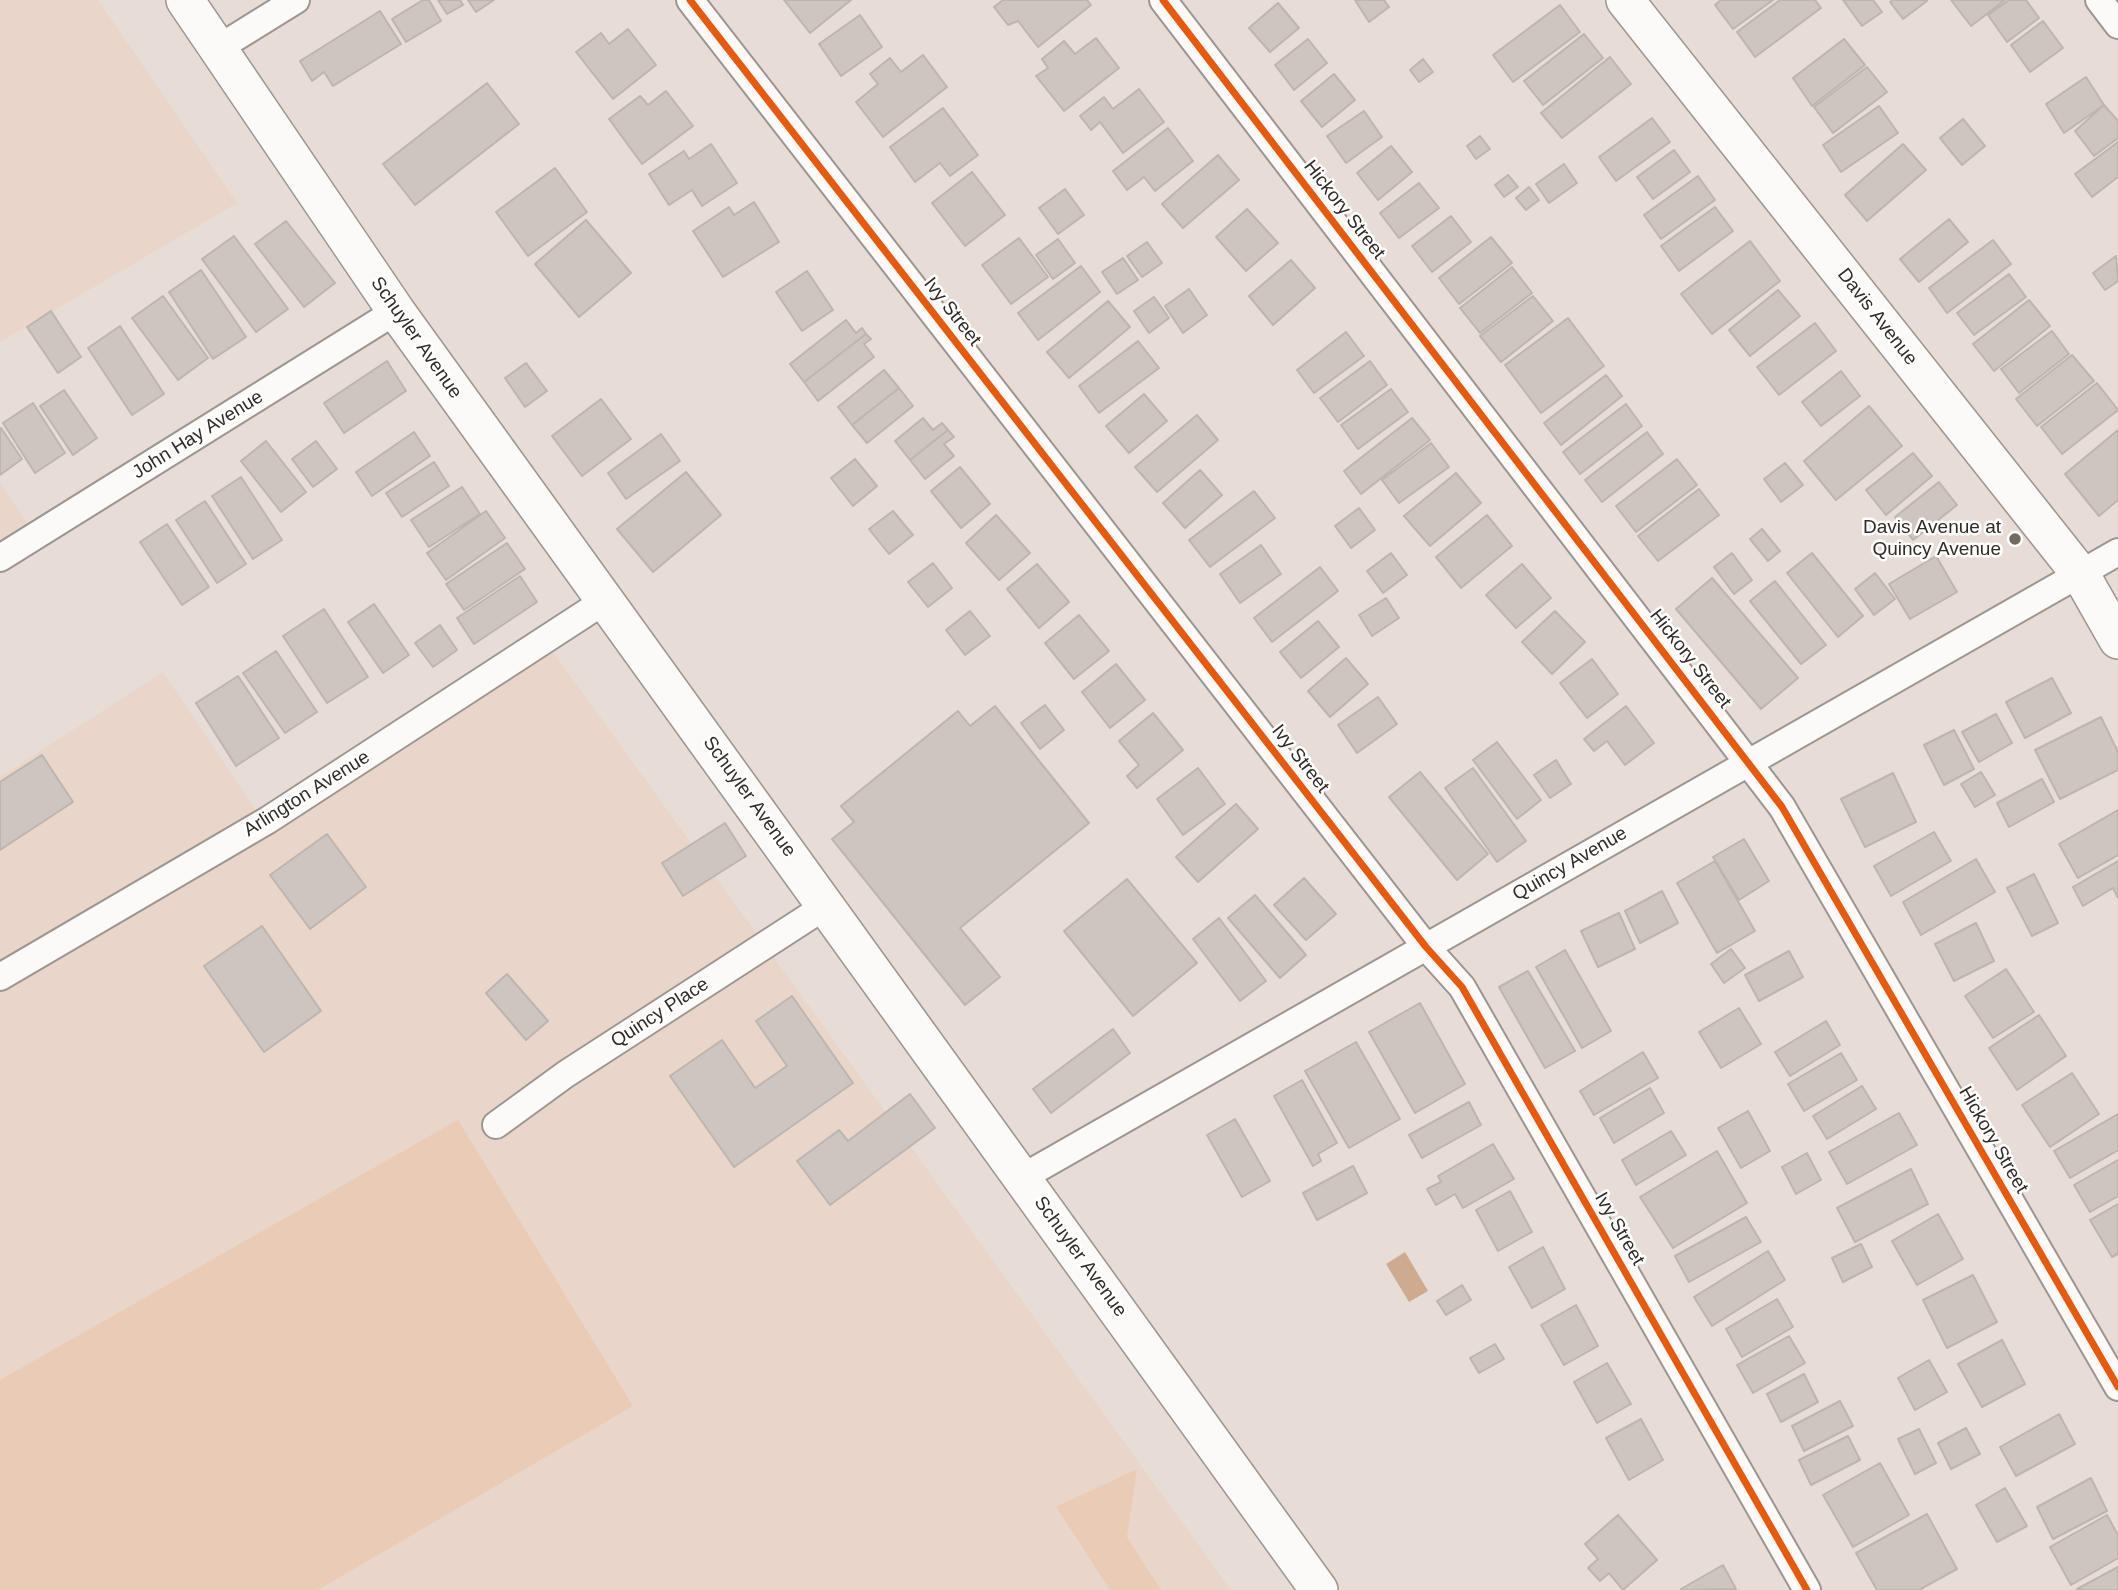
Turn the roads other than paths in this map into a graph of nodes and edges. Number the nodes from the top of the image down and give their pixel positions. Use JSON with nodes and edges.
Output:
{"nodes":[{"id":1,"x":185,"y":0,"type":"edge"},
{"id":2,"x":296,"y":0,"type":"edge"},
{"id":3,"x":690,"y":0,"type":"edge"},
{"id":4,"x":1163,"y":0,"type":"edge"},
{"id":5,"x":1625,"y":0,"type":"edge"},
{"id":6,"x":2099,"y":0,"type":"edge"},
{"id":7,"x":2118,"y":25,"type":"edge"},
{"id":8,"x":217,"y":49,"type":"junction"},
{"id":9,"x":396,"y":311,"type":"junction"},
{"id":10,"x":2118,"y":552,"type":"edge"},
{"id":11,"x":0,"y":558,"type":"edge"},
{"id":12,"x":2081,"y":575,"type":"junction"},
{"id":13,"x":606,"y":600,"type":"junction"},
{"id":14,"x":2118,"y":639,"type":"edge"},
{"id":15,"x":1748,"y":761,"type":"junction"},
{"id":16,"x":827,"y":905,"type":"junction"},
{"id":17,"x":1426,"y":947,"type":"junction"},
{"id":18,"x":0,"y":977,"type":"edge"},
{"id":19,"x":496,"y":1125,"type":"dead end"},
{"id":20,"x":1023,"y":1177,"type":"junction"},
{"id":21,"x":2118,"y":1387,"type":"edge"},
{"id":22,"x":1319,"y":1590,"type":"edge"},
{"id":23,"x":1807,"y":1590,"type":"edge"}],
"edges":[{"from":1,"to":8,"type":"main road","name":"Schuyler Avenue"},
{"from":2,"to":8,"type":"street"},
{"from":3,"to":17,"type":"street","name":"Ivy Street"},
{"from":4,"to":15,"type":"street","name":"Hickory Street"},
{"from":5,"to":12,"type":"main road","name":"Davis Avenue"},
{"from":6,"to":7,"type":"street"},
{"from":8,"to":9,"type":"main road","name":"Schuyler Avenue"},
{"from":9,"to":11,"type":"street","name":"John Hay Avenue"},
{"from":9,"to":13,"type":"main road","name":"Schuyler Avenue"},
{"from":10,"to":12,"type":"street","name":"Quincy Avenue"},
{"from":12,"to":14,"type":"main road","name":"Davis Avenue"},
{"from":12,"to":15,"type":"street","name":"Quincy Avenue"},
{"from":13,"to":16,"type":"main road","name":"Schuyler Avenue"},
{"from":13,"to":18,"type":"street","name":"Arlington Avenue"},
{"from":15,"to":17,"type":"street","name":"Quincy Avenue"},
{"from":15,"to":21,"type":"street","name":"Hickory Street"},
{"from":16,"to":19,"type":"street","name":"Quincy Place"},
{"from":16,"to":20,"type":"main road","name":"Schuyler Avenue"},
{"from":17,"to":20,"type":"street","name":"Quincy Avenue"},
{"from":17,"to":23,"type":"street","name":"Ivy Street"},
{"from":20,"to":22,"type":"main road","name":"Schuyler Avenue"}]}
